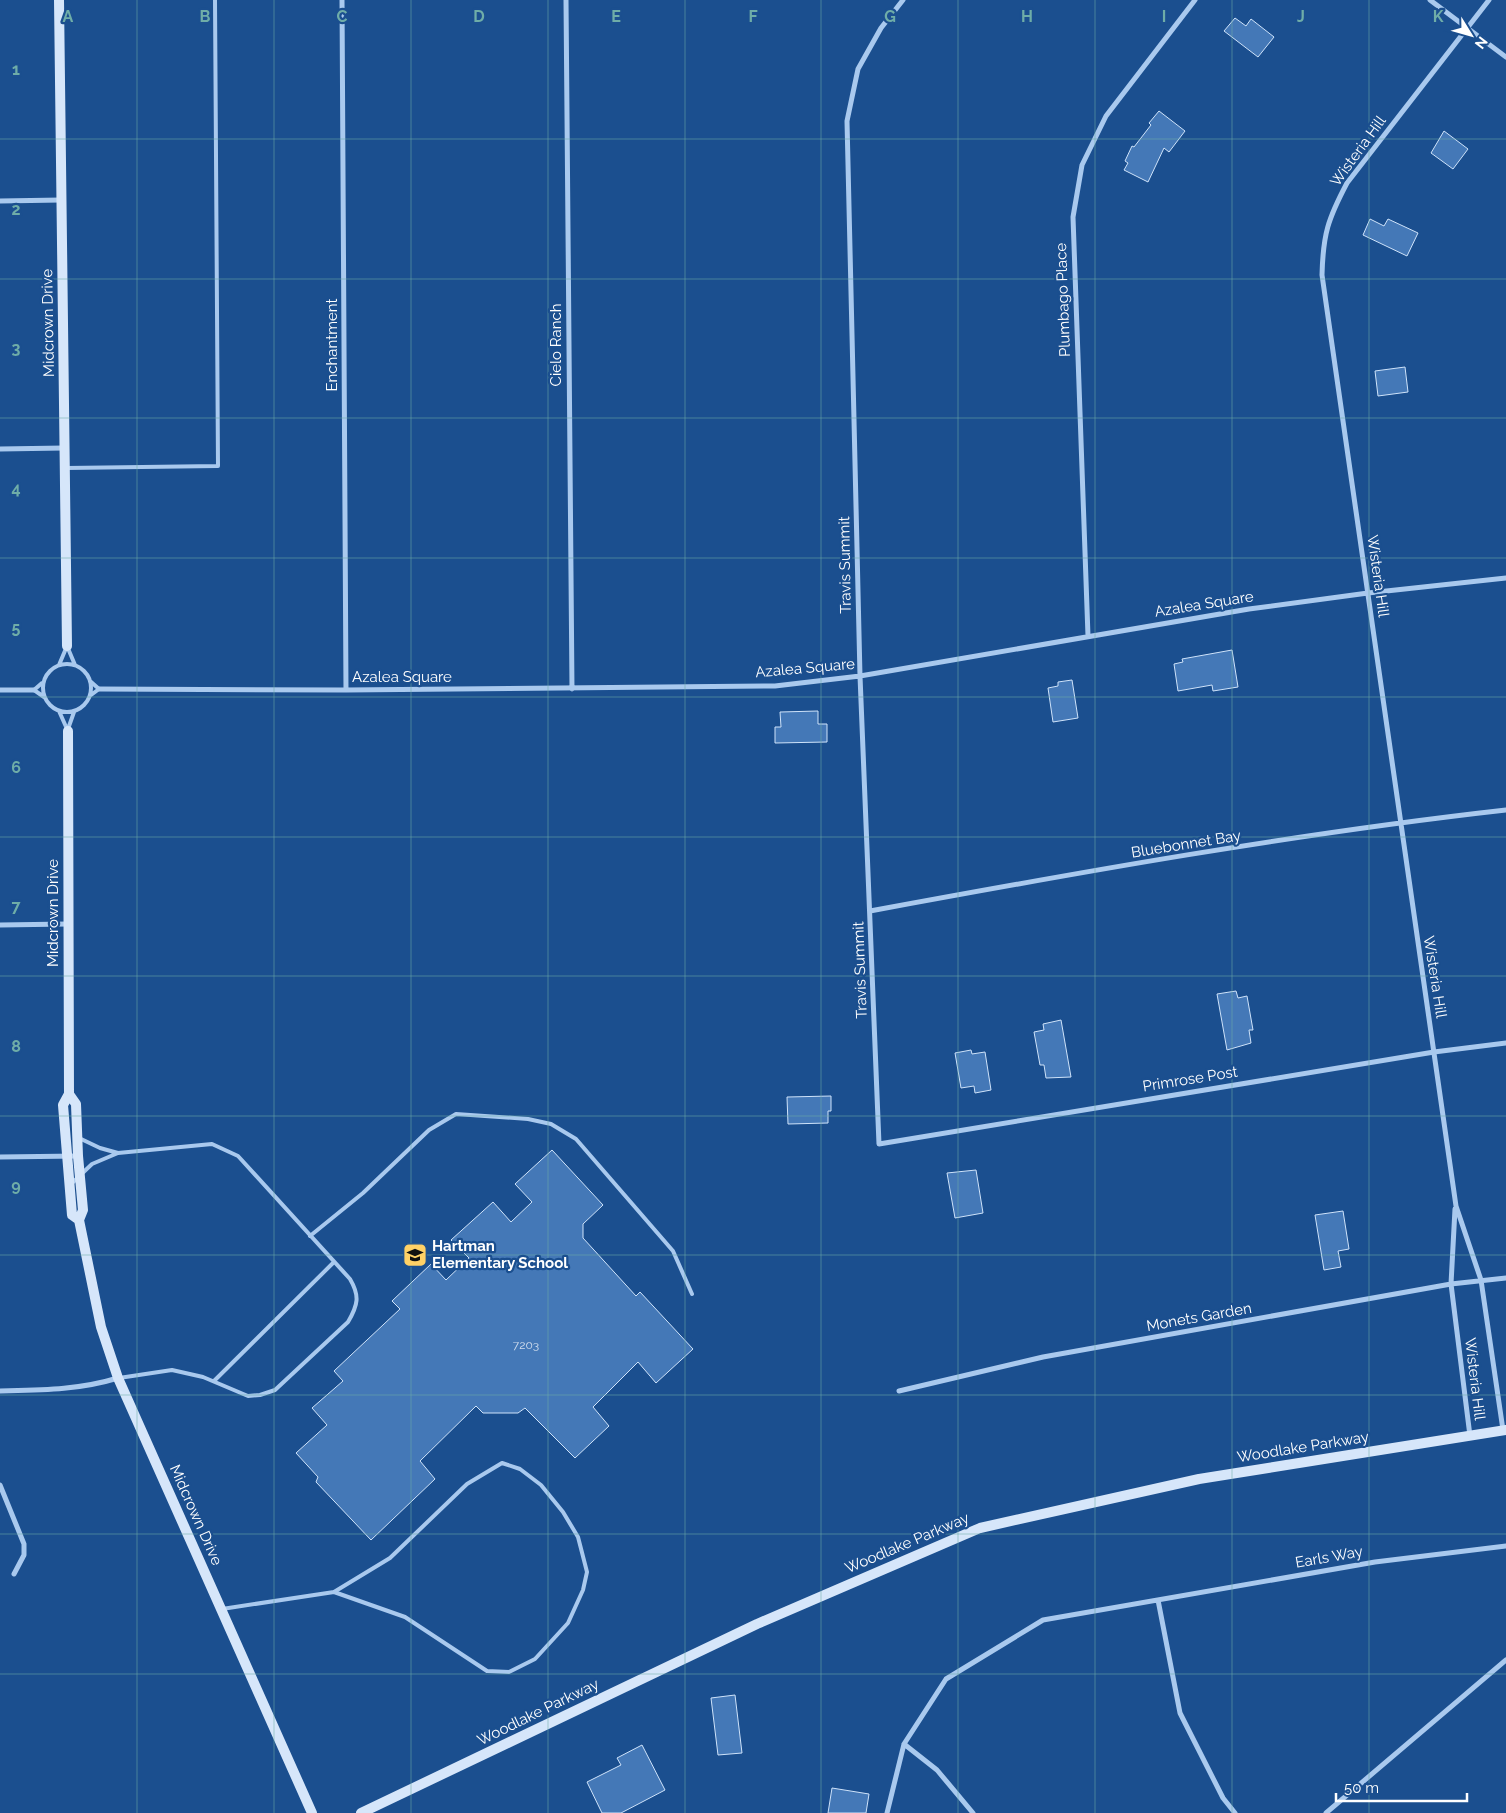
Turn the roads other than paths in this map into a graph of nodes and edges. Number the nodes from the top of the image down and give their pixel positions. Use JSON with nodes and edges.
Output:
{"nodes":[{"id":1,"x":59,"y":0,"type":"edge"},
{"id":2,"x":215,"y":0,"type":"edge"},
{"id":3,"x":342,"y":0,"type":"edge"},
{"id":4,"x":566,"y":0,"type":"edge"},
{"id":5,"x":903,"y":0,"type":"edge"},
{"id":6,"x":1195,"y":0,"type":"edge"},
{"id":7,"x":1430,"y":0,"type":"edge"},
{"id":8,"x":1489,"y":0,"type":"edge"},
{"id":9,"x":1467,"y":28,"type":"junction"},
{"id":10,"x":1506,"y":58,"type":"edge"},
{"id":11,"x":60,"y":200,"type":"junction"},
{"id":12,"x":0,"y":201,"type":"edge"},
{"id":13,"x":65,"y":448,"type":"junction"},
{"id":14,"x":0,"y":449,"type":"edge"},
{"id":15,"x":66,"y":468,"type":"junction"},
{"id":16,"x":1506,"y":578,"type":"edge"},
{"id":17,"x":1368,"y":593,"type":"junction"},
{"id":18,"x":1088,"y":636,"type":"junction"},
{"id":19,"x":68,"y":646,"type":"junction"},
{"id":20,"x":59,"y":665,"type":"junction"},
{"id":21,"x":74,"y":665,"type":"junction"},
{"id":22,"x":860,"y":676,"type":"junction"},
{"id":23,"x":90,"y":681,"type":"junction"},
{"id":24,"x":43,"y":682,"type":"junction"},
{"id":25,"x":99,"y":689,"type":"junction"},
{"id":26,"x":572,"y":689,"type":"junction"},
{"id":27,"x":0,"y":690,"type":"edge"},
{"id":28,"x":34,"y":690,"type":"junction"},
{"id":29,"x":346,"y":690,"type":"junction"},
{"id":30,"x":90,"y":696,"type":"junction"},
{"id":31,"x":44,"y":698,"type":"junction"},
{"id":32,"x":59,"y":711,"type":"junction"},
{"id":33,"x":74,"y":712,"type":"junction"},
{"id":34,"x":68,"y":731,"type":"junction"},
{"id":35,"x":1506,"y":810,"type":"edge"},
{"id":36,"x":1399,"y":822,"type":"junction"},
{"id":37,"x":870,"y":911,"type":"junction"},
{"id":38,"x":68,"y":924,"type":"junction"},
{"id":39,"x":0,"y":925,"type":"edge"},
{"id":40,"x":1506,"y":1043,"type":"edge"},
{"id":41,"x":1434,"y":1052,"type":"junction"},
{"id":42,"x":69,"y":1094,"type":"junction"},
{"id":43,"x":77,"y":1137,"type":"junction"},
{"id":44,"x":879,"y":1144,"type":"joint"},
{"id":45,"x":118,"y":1153,"type":"junction"},
{"id":46,"x":66,"y":1156,"type":"junction"},
{"id":47,"x":78,"y":1156,"type":"junction"},
{"id":48,"x":0,"y":1157,"type":"edge"},
{"id":49,"x":79,"y":1174,"type":"junction"},
{"id":50,"x":69,"y":1186,"type":"junction"},
{"id":51,"x":1456,"y":1206,"type":"junction"},
{"id":52,"x":79,"y":1220,"type":"junction"},
{"id":53,"x":310,"y":1236,"type":"junction"},
{"id":54,"x":334,"y":1262,"type":"junction"},
{"id":55,"x":1506,"y":1278,"type":"edge"},
{"id":56,"x":1481,"y":1280,"type":"junction"},
{"id":57,"x":1451,"y":1284,"type":"junction"},
{"id":58,"x":692,"y":1294,"type":"dead end"},
{"id":59,"x":118,"y":1378,"type":"junction"},
{"id":60,"x":214,"y":1381,"type":"junction"},
{"id":61,"x":0,"y":1391,"type":"edge"},
{"id":62,"x":899,"y":1391,"type":"dead end"},
{"id":63,"x":1504,"y":1430,"type":"edge"},
{"id":64,"x":1470,"y":1436,"type":"junction"},
{"id":65,"x":0,"y":1485,"type":"edge"},
{"id":66,"x":1506,"y":1546,"type":"edge"},
{"id":67,"x":14,"y":1574,"type":"dead end"},
{"id":68,"x":334,"y":1592,"type":"junction"},
{"id":69,"x":1158,"y":1600,"type":"junction"},
{"id":70,"x":222,"y":1610,"type":"junction"},
{"id":71,"x":1506,"y":1660,"type":"edge"},
{"id":72,"x":904,"y":1744,"type":"junction"},
{"id":73,"x":312,"y":1813,"type":"edge"},
{"id":74,"x":361,"y":1813,"type":"edge"},
{"id":75,"x":887,"y":1813,"type":"edge"},
{"id":76,"x":973,"y":1813,"type":"edge"},
{"id":77,"x":1235,"y":1813,"type":"edge"},
{"id":78,"x":1326,"y":1813,"type":"edge"}],
"edges":[{"from":1,"to":11,"type":"street","name":"Midcrown Drive"},
{"from":2,"to":15,"type":"lane"},
{"from":3,"to":29,"type":"street","name":"Enchantment"},
{"from":4,"to":26,"type":"street","name":"Cielo Ranch"},
{"from":5,"to":22,"type":"street","name":"Travis Summit"},
{"from":6,"to":18,"type":"street","name":"Plumbago Place"},
{"from":7,"to":9,"type":"street"},
{"from":8,"to":9,"type":"street","name":"Wisteria Hill"},
{"from":9,"to":10,"type":"street"},
{"from":9,"to":17,"type":"street","name":"Wisteria Hill"},
{"from":11,"to":12,"type":"street"},
{"from":11,"to":13,"type":"street","name":"Midcrown Drive"},
{"from":13,"to":14,"type":"street"},
{"from":13,"to":15,"type":"street","name":"Midcrown Drive"},
{"from":15,"to":19,"type":"street","name":"Midcrown Drive"},
{"from":16,"to":17,"type":"street","name":"Azalea Square"},
{"from":17,"to":18,"type":"street","name":"Azalea Square"},
{"from":17,"to":36,"type":"street","name":"Wisteria Hill"},
{"from":18,"to":22,"type":"street","name":"Azalea Square"},
{"from":19,"to":20,"type":"lane"},
{"from":19,"to":21,"type":"lane"},
{"from":20,"to":21,"type":"lane"},
{"from":20,"to":24,"type":"lane"},
{"from":21,"to":23,"type":"lane"},
{"from":22,"to":26,"type":"street","name":"Azalea Square"},
{"from":22,"to":37,"type":"street","name":"Travis Summit"},
{"from":23,"to":25,"type":"lane"},
{"from":23,"to":30,"type":"lane"},
{"from":24,"to":28,"type":"lane"},
{"from":24,"to":31,"type":"lane"},
{"from":25,"to":29,"type":"street","name":"Azalea Square"},
{"from":25,"to":30,"type":"lane"},
{"from":26,"to":29,"type":"street","name":"Azalea Square"},
{"from":27,"to":28,"type":"street"},
{"from":28,"to":31,"type":"lane"},
{"from":30,"to":33,"type":"lane"},
{"from":31,"to":32,"type":"lane"},
{"from":32,"to":33,"type":"lane"},
{"from":32,"to":34,"type":"lane"},
{"from":33,"to":34,"type":"lane"},
{"from":34,"to":38,"type":"street","name":"Midcrown Drive"},
{"from":35,"to":36,"type":"street","name":"Bluebonnet Bay"},
{"from":36,"to":37,"type":"street","name":"Bluebonnet Bay"},
{"from":36,"to":41,"type":"street","name":"Wisteria Hill"},
{"from":37,"to":44,"type":"street","name":"Travis Summit"},
{"from":38,"to":39,"type":"street"},
{"from":38,"to":42,"type":"street","name":"Midcrown Drive"},
{"from":40,"to":41,"type":"street","name":"Primrose Post"},
{"from":41,"to":44,"type":"street","name":"Primrose Post"},
{"from":41,"to":51,"type":"street","name":"Wisteria Hill"},
{"from":42,"to":43,"type":"street","name":"Midcrown Drive"},
{"from":42,"to":46,"type":"street","name":"Midcrown Drive"},
{"from":43,"to":45,"type":"lane"},
{"from":43,"to":47,"type":"street","name":"Midcrown Drive"},
{"from":45,"to":49,"type":"lane"},
{"from":45,"to":53,"type":"lane"},
{"from":46,"to":47,"type":"street"},
{"from":46,"to":48,"type":"street"},
{"from":46,"to":50,"type":"street","name":"Midcrown Drive"},
{"from":47,"to":49,"type":"street","name":"Midcrown Drive"},
{"from":49,"to":50,"type":"lane"},
{"from":49,"to":52,"type":"street","name":"Midcrown Drive"},
{"from":50,"to":52,"type":"street","name":"Midcrown Drive"},
{"from":51,"to":56,"type":"street","name":"Wisteria Hill"},
{"from":51,"to":57,"type":"street","name":"Wisteria Hill"},
{"from":52,"to":59,"type":"street","name":"Midcrown Drive"},
{"from":53,"to":54,"type":"lane"},
{"from":53,"to":58,"type":"lane"},
{"from":54,"to":60,"type":"lane"},
{"from":54,"to":60,"type":"lane"},
{"from":55,"to":56,"type":"street","name":"Monets Garden"},
{"from":56,"to":57,"type":"street","name":"Monets Garden"},
{"from":56,"to":63,"type":"street","name":"Wisteria Hill"},
{"from":57,"to":62,"type":"street","name":"Monets Garden"},
{"from":57,"to":64,"type":"street","name":"Wisteria Hill"},
{"from":59,"to":60,"type":"lane"},
{"from":59,"to":61,"type":"street"},
{"from":59,"to":70,"type":"street","name":"Midcrown Drive"},
{"from":63,"to":64,"type":"street","name":"Woodlake Parkway"},
{"from":64,"to":74,"type":"street","name":"Woodlake Parkway"},
{"from":65,"to":67,"type":"street"},
{"from":66,"to":69,"type":"street","name":"Earls Way"},
{"from":68,"to":68,"type":"lane"},
{"from":68,"to":70,"type":"lane"},
{"from":69,"to":72,"type":"street","name":"Earls Way"},
{"from":69,"to":77,"type":"street"},
{"from":70,"to":73,"type":"street","name":"Midcrown Drive"},
{"from":71,"to":78,"type":"street"},
{"from":72,"to":75,"type":"street","name":"Earls Way"},
{"from":72,"to":76,"type":"street"}]}
